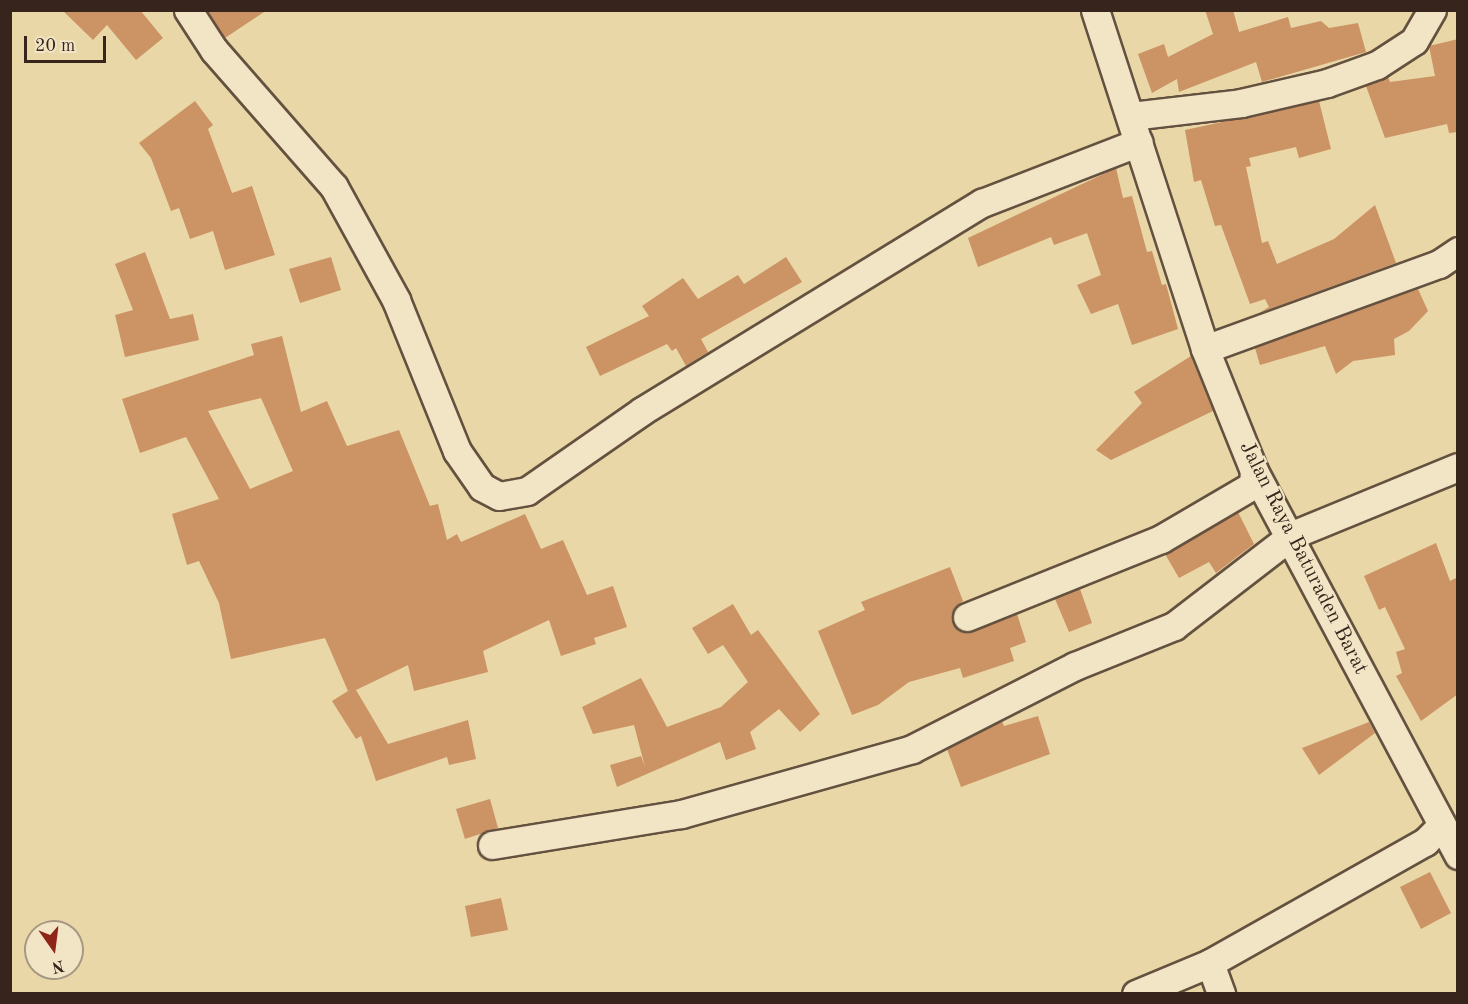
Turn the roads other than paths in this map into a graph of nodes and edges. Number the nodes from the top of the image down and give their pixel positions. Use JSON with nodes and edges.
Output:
{"nodes":[{"id":1,"x":188,"y":10,"type":"edge"},
{"id":2,"x":1095,"y":10,"type":"edge"},
{"id":3,"x":1432,"y":10,"type":"edge"},
{"id":4,"x":1131,"y":116,"type":"junction"},
{"id":5,"x":1139,"y":142,"type":"junction"},
{"id":6,"x":1458,"y":251,"type":"edge"},
{"id":7,"x":1205,"y":350,"type":"junction"},
{"id":8,"x":1458,"y":467,"type":"edge"},
{"id":9,"x":1254,"y":471,"type":"junction"},
{"id":10,"x":1292,"y":535,"type":"junction"},
{"id":11,"x":967,"y":617,"type":"dead end"},
{"id":12,"x":1442,"y":825,"type":"junction"},
{"id":13,"x":492,"y":845,"type":"dead end"},
{"id":14,"x":1458,"y":855,"type":"edge"},
{"id":15,"x":1210,"y":963,"type":"junction"},
{"id":16,"x":1136,"y":993,"type":"edge"},
{"id":17,"x":1221,"y":993,"type":"edge"}],
"edges":[{"from":1,"to":5,"type":"street"},
{"from":2,"to":4,"type":"street","name":"Jalan Raya Baturaden Barat"},
{"from":3,"to":4,"type":"street"},
{"from":4,"to":5,"type":"street","name":"Jalan Raya Baturaden Barat"},
{"from":5,"to":7,"type":"street","name":"Jalan Raya Baturaden Barat"},
{"from":6,"to":7,"type":"street"},
{"from":7,"to":9,"type":"street","name":"Jalan Raya Baturaden Barat"},
{"from":8,"to":10,"type":"street"},
{"from":9,"to":10,"type":"street","name":"Jalan Raya Baturaden Barat"},
{"from":9,"to":11,"type":"street"},
{"from":10,"to":12,"type":"street","name":"Jalan Raya Baturaden Barat"},
{"from":10,"to":13,"type":"street"},
{"from":12,"to":14,"type":"street","name":"Jalan Raya Baturaden Barat"},
{"from":12,"to":15,"type":"street"},
{"from":15,"to":16,"type":"street"},
{"from":15,"to":17,"type":"street"}]}
